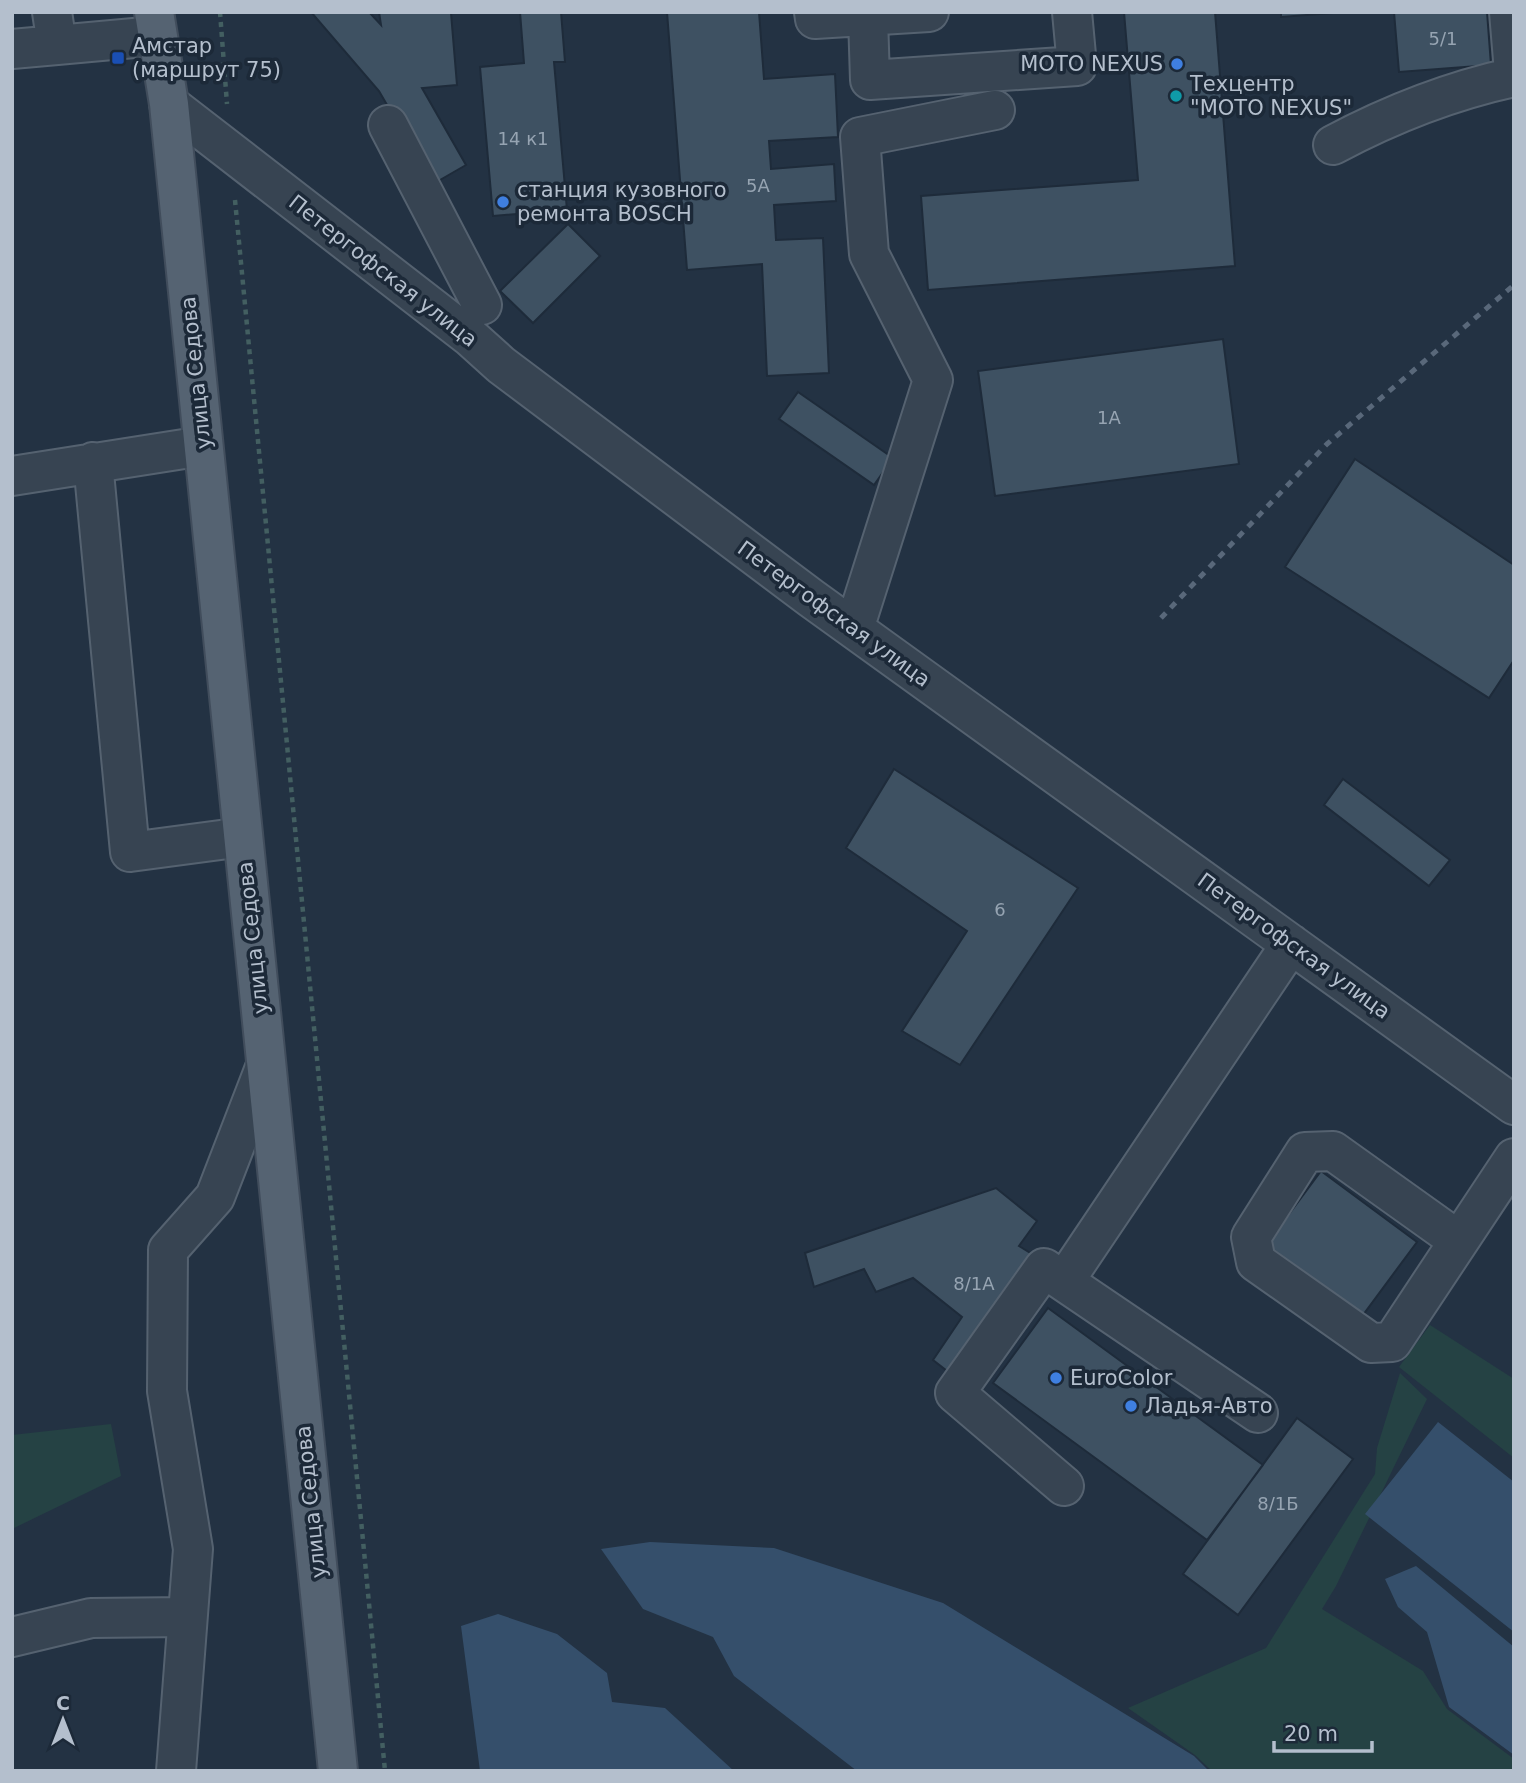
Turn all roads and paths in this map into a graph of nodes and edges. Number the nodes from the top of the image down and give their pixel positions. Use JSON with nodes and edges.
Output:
{"nodes":[{"id":1,"x":220,"y":12,"type":"edge"},
{"id":2,"x":814,"y":12,"type":"edge"},
{"id":3,"x":929,"y":12,"type":"edge"},
{"id":4,"x":1072,"y":12,"type":"edge"},
{"id":5,"x":1508,"y":12,"type":"edge"},
{"id":6,"x":868,"y":17,"type":"junction"},
{"id":7,"x":155,"y":24,"type":"edge"},
{"id":8,"x":55,"y":29,"type":"edge"},
{"id":9,"x":12,"y":49,"type":"edge"},
{"id":10,"x":1514,"y":75,"type":"edge"},
{"id":11,"x":169,"y":104,"type":"junction"},
{"id":12,"x":995,"y":110,"type":"dead end"},
{"id":13,"x":388,"y":125,"type":"dead end"},
{"id":14,"x":1333,"y":145,"type":"dead end"},
{"id":15,"x":230,"y":152,"type":"junction"},
{"id":16,"x":481,"y":309,"type":"junction"},
{"id":17,"x":203,"y":446,"type":"junction"},
{"id":18,"x":93,"y":462,"type":"junction"},
{"id":19,"x":12,"y":475,"type":"edge"},
{"id":20,"x":854,"y":629,"type":"junction"},
{"id":21,"x":243,"y":837,"type":"junction"},
{"id":22,"x":1291,"y":944,"type":"junction"},
{"id":23,"x":266,"y":1065,"type":"junction"},
{"id":24,"x":1514,"y":1105,"type":"edge"},
{"id":25,"x":1514,"y":1158,"type":"edge"},
{"id":26,"x":1459,"y":1241,"type":"dead end"},
{"id":27,"x":1065,"y":1280,"type":"junction"},
{"id":28,"x":1258,"y":1413,"type":"dead end"},
{"id":29,"x":1063,"y":1486,"type":"dead end"},
{"id":30,"x":187,"y":1617,"type":"junction"},
{"id":31,"x":12,"y":1637,"type":"edge"},
{"id":32,"x":176,"y":1771,"type":"edge"},
{"id":33,"x":338,"y":1771,"type":"edge"},
{"id":34,"x":386,"y":1771,"type":"edge"}],
"edges":[{"from":1,"to":15,"type":"path"},
{"from":2,"to":6,"type":"street"},
{"from":3,"to":6,"type":"street"},
{"from":4,"to":6,"type":"street"},
{"from":5,"to":10,"type":"street"},
{"from":7,"to":8,"type":"street"},
{"from":7,"to":11,"type":"main road","name":"улица Седова"},
{"from":8,"to":9,"type":"street"},
{"from":10,"to":14,"type":"street"},
{"from":11,"to":15,"type":"street","name":"Петергофская улица"},
{"from":11,"to":17,"type":"main road","name":"улица Седова"},
{"from":12,"to":20,"type":"street"},
{"from":13,"to":16,"type":"street"},
{"from":15,"to":16,"type":"street","name":"Петергофская улица"},
{"from":15,"to":34,"type":"path"},
{"from":16,"to":20,"type":"street","name":"Петергофская улица"},
{"from":17,"to":18,"type":"street"},
{"from":17,"to":21,"type":"main road","name":"улица Седова"},
{"from":18,"to":19,"type":"street"},
{"from":18,"to":21,"type":"street"},
{"from":20,"to":22,"type":"street","name":"Петергофская улица"},
{"from":21,"to":23,"type":"main road","name":"улица Седова"},
{"from":22,"to":24,"type":"street","name":"Петергофская улица"},
{"from":22,"to":27,"type":"street"},
{"from":23,"to":30,"type":"street"},
{"from":23,"to":33,"type":"main road","name":"улица Седова"},
{"from":25,"to":26,"type":"street"},
{"from":27,"to":28,"type":"street"},
{"from":27,"to":29,"type":"street"},
{"from":30,"to":31,"type":"street"},
{"from":30,"to":32,"type":"street"}]}
